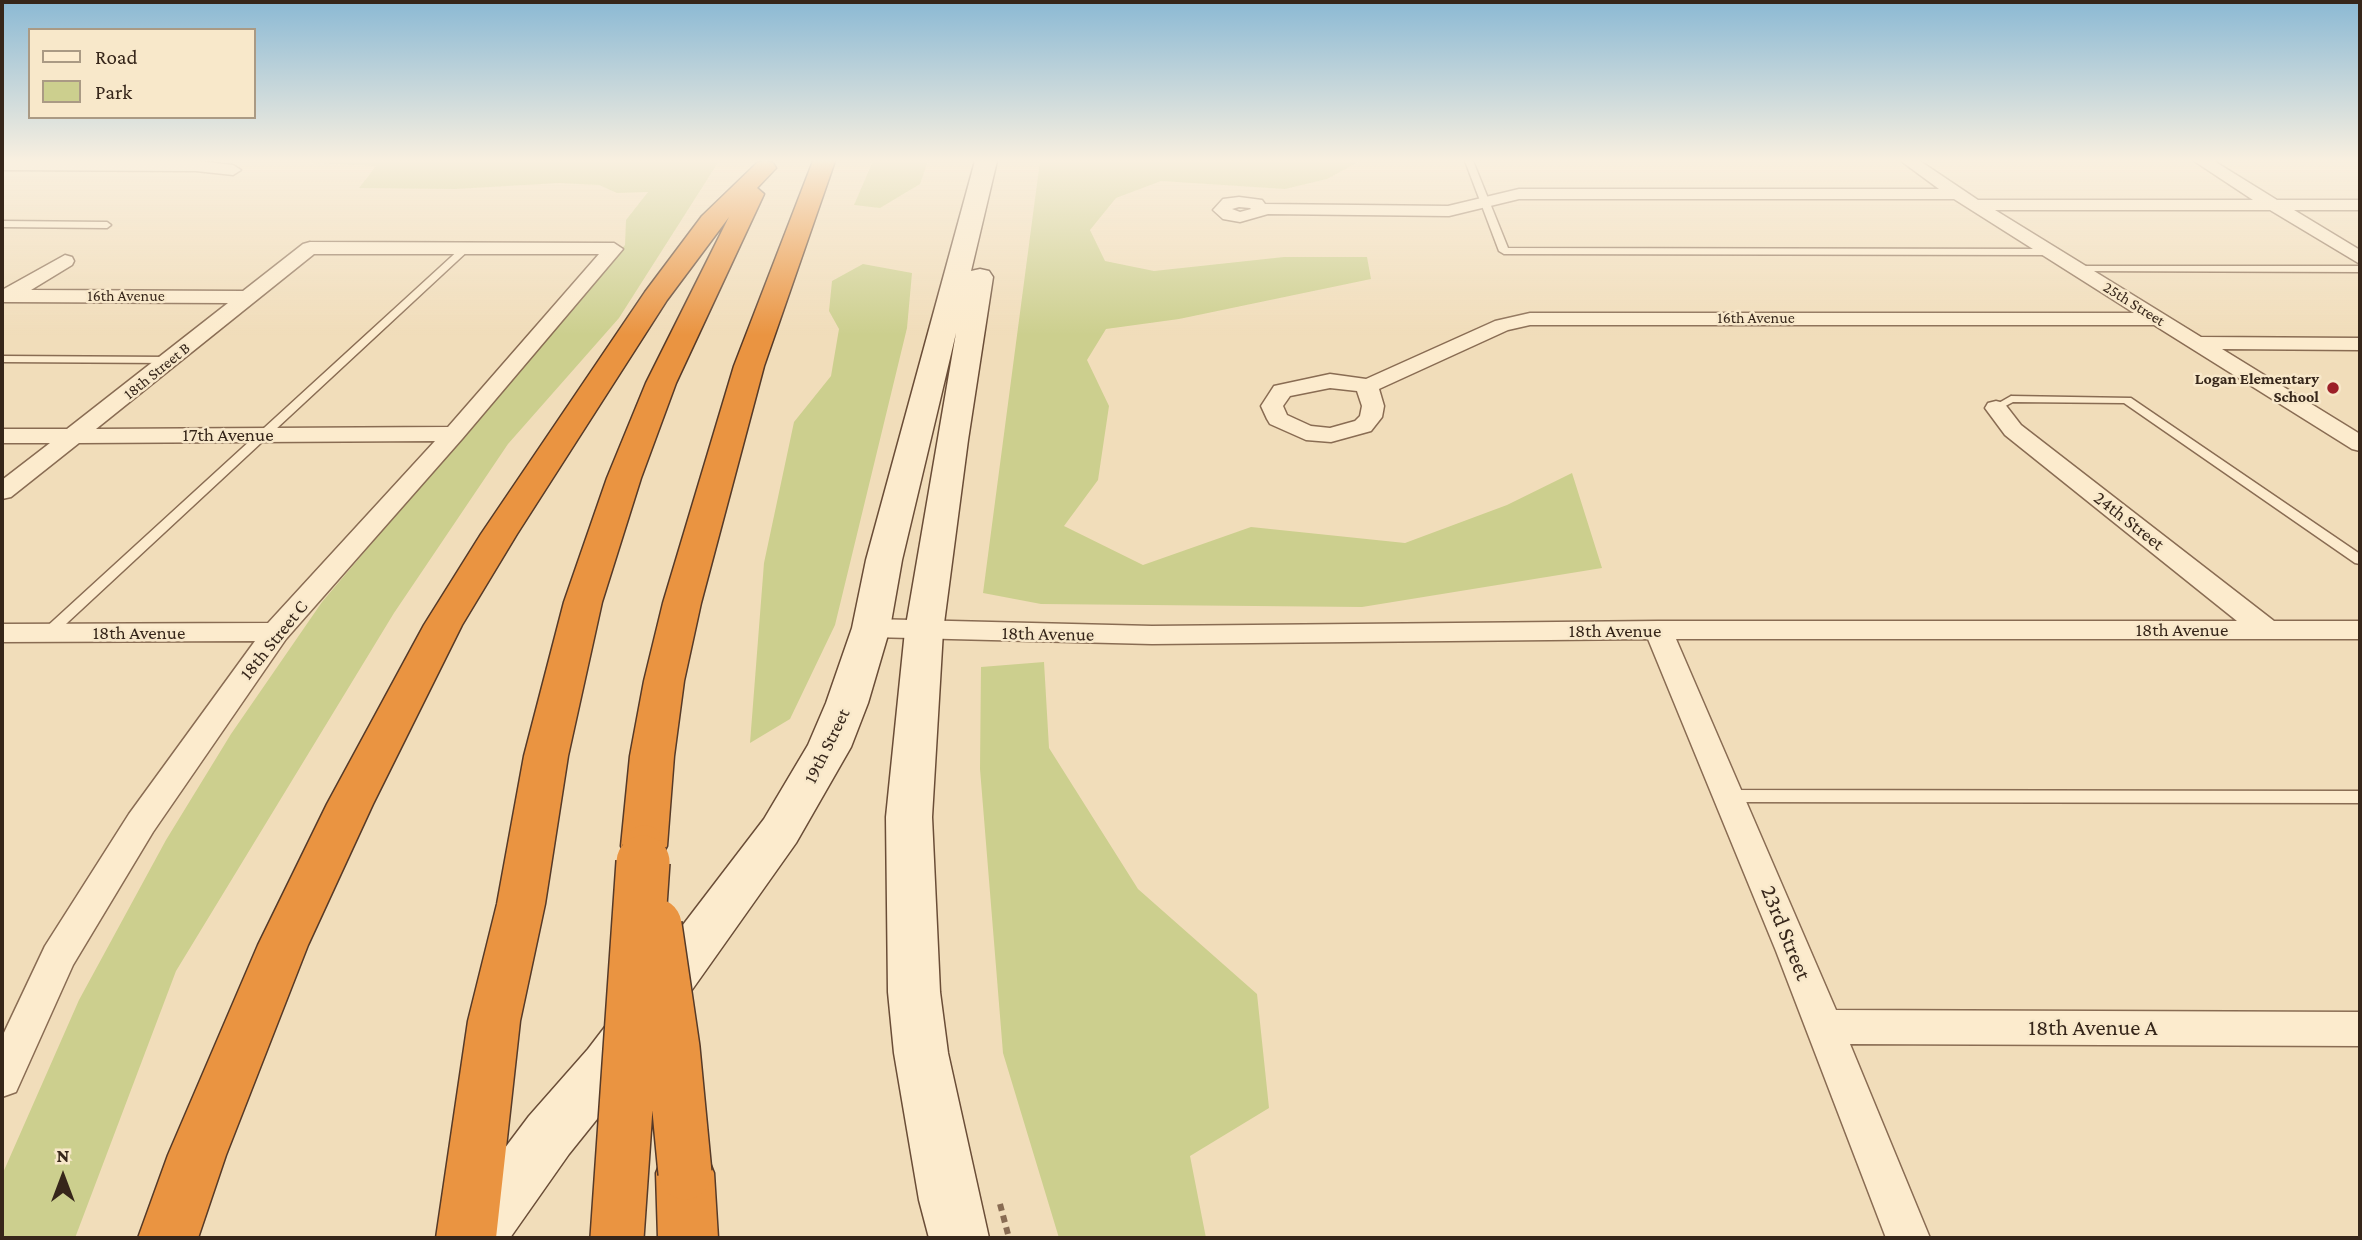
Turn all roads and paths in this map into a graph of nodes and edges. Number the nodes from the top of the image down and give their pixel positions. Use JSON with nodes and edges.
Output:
{"nodes":[{"id":1,"x":714,"y":219,"type":"edge"},
{"id":2,"x":740,"y":219,"type":"edge"},
{"id":3,"x":803,"y":219,"type":"edge"},
{"id":4,"x":971,"y":219,"type":"edge"},
{"id":5,"x":993,"y":219,"type":"edge"},
{"id":6,"x":1492,"y":219,"type":"edge"},
{"id":7,"x":1996,"y":219,"type":"edge"},
{"id":8,"x":2296,"y":219,"type":"edge"},
{"id":9,"x":2,"y":224,"type":"edge"},
{"id":10,"x":107,"y":225,"type":"dead end"},
{"id":11,"x":465,"y":249,"type":"junction"},
{"id":12,"x":2050,"y":252,"type":"junction"},
{"id":13,"x":2360,"y":258,"type":"edge"},
{"id":14,"x":65,"y":261,"type":"dead end"},
{"id":15,"x":2077,"y":268,"type":"junction"},
{"id":16,"x":2360,"y":269,"type":"edge"},
{"id":17,"x":4,"y":297,"type":"edge"},
{"id":18,"x":250,"y":297,"type":"junction"},
{"id":19,"x":2158,"y":319,"type":"junction"},
{"id":20,"x":2196,"y":343,"type":"junction"},
{"id":21,"x":2360,"y":344,"type":"edge"},
{"id":22,"x":2,"y":359,"type":"edge"},
{"id":23,"x":171,"y":359,"type":"junction"},
{"id":24,"x":1368,"y":386,"type":"dead end"},
{"id":25,"x":1996,"y":408,"type":"joint"},
{"id":26,"x":454,"y":434,"type":"junction"},
{"id":27,"x":264,"y":435,"type":"junction"},
{"id":28,"x":2,"y":436,"type":"edge"},
{"id":29,"x":75,"y":436,"type":"junction"},
{"id":30,"x":2360,"y":444,"type":"edge"},
{"id":31,"x":2,"y":492,"type":"edge"},
{"id":32,"x":2360,"y":560,"type":"edge"},
{"id":33,"x":871,"y":628,"type":"junction"},
{"id":34,"x":2360,"y":630,"type":"edge"},
{"id":35,"x":924,"y":631,"type":"junction"},
{"id":36,"x":1658,"y":631,"type":"junction"},
{"id":37,"x":2267,"y":631,"type":"junction"},
{"id":38,"x":276,"y":632,"type":"junction"},
{"id":39,"x":2,"y":633,"type":"edge"},
{"id":40,"x":48,"y":633,"type":"junction"},
{"id":41,"x":1730,"y":796,"type":"junction"},
{"id":42,"x":2360,"y":797,"type":"edge"},
{"id":43,"x":644,"y":846,"type":"junction"},
{"id":44,"x":1825,"y":1027,"type":"junction"},
{"id":45,"x":2360,"y":1029,"type":"edge"},
{"id":46,"x":2,"y":1079,"type":"edge"},
{"id":47,"x":168,"y":1238,"type":"edge"},
{"id":48,"x":466,"y":1238,"type":"edge"},
{"id":49,"x":474,"y":1238,"type":"edge"},
{"id":50,"x":617,"y":1238,"type":"edge"},
{"id":51,"x":688,"y":1238,"type":"edge"},
{"id":52,"x":959,"y":1238,"type":"edge"},
{"id":53,"x":1908,"y":1238,"type":"edge"}],
"edges":[{"from":1,"to":47,"type":"highway"},
{"from":2,"to":48,"type":"highway"},
{"from":3,"to":43,"type":"highway"},
{"from":4,"to":33,"type":"main road","name":"19th Street"},
{"from":5,"to":35,"type":"main road"},
{"from":6,"to":12,"type":"lane"},
{"from":7,"to":12,"type":"street","name":"25th Street"},
{"from":8,"to":13,"type":"street"},
{"from":9,"to":10,"type":"lane"},
{"from":11,"to":18,"type":"street","name":"18th Street B"},
{"from":11,"to":26,"type":"street","name":"18th Street C"},
{"from":11,"to":27,"type":"lane"},
{"from":12,"to":15,"type":"street","name":"25th Street"},
{"from":14,"to":17,"type":"street"},
{"from":15,"to":16,"type":"lane"},
{"from":15,"to":19,"type":"street","name":"25th Street"},
{"from":17,"to":18,"type":"street","name":"16th Avenue"},
{"from":18,"to":23,"type":"street","name":"18th Street B"},
{"from":19,"to":20,"type":"street","name":"25th Street"},
{"from":19,"to":24,"type":"street","name":"16th Avenue"},
{"from":20,"to":21,"type":"street"},
{"from":20,"to":30,"type":"street","name":"25th Street"},
{"from":22,"to":23,"type":"lane"},
{"from":23,"to":29,"type":"street","name":"18th Street B"},
{"from":25,"to":32,"type":"lane"},
{"from":25,"to":37,"type":"street","name":"24th Street"},
{"from":26,"to":27,"type":"street","name":"17th Avenue"},
{"from":26,"to":38,"type":"street","name":"18th Street C"},
{"from":27,"to":29,"type":"street","name":"17th Avenue"},
{"from":27,"to":40,"type":"lane"},
{"from":28,"to":29,"type":"street","name":"17th Avenue"},
{"from":29,"to":31,"type":"street","name":"18th Street B"},
{"from":33,"to":35,"type":"street","name":"18th Avenue"},
{"from":33,"to":49,"type":"main road","name":"19th Street"},
{"from":34,"to":37,"type":"street","name":"18th Avenue"},
{"from":35,"to":36,"type":"street","name":"18th Avenue"},
{"from":35,"to":52,"type":"main road"},
{"from":36,"to":37,"type":"street","name":"18th Avenue"},
{"from":36,"to":41,"type":"street","name":"23rd Street"},
{"from":38,"to":40,"type":"street","name":"18th Avenue"},
{"from":38,"to":46,"type":"street","name":"18th Street C"},
{"from":39,"to":40,"type":"street","name":"18th Avenue"},
{"from":41,"to":42,"type":"lane"},
{"from":41,"to":44,"type":"street","name":"23rd Street"},
{"from":43,"to":50,"type":"highway","bridge":true},
{"from":43,"to":51,"type":"highway","bridge":true},
{"from":44,"to":45,"type":"street","name":"18th Avenue A"},
{"from":44,"to":53,"type":"street","name":"23rd Street"}]}
